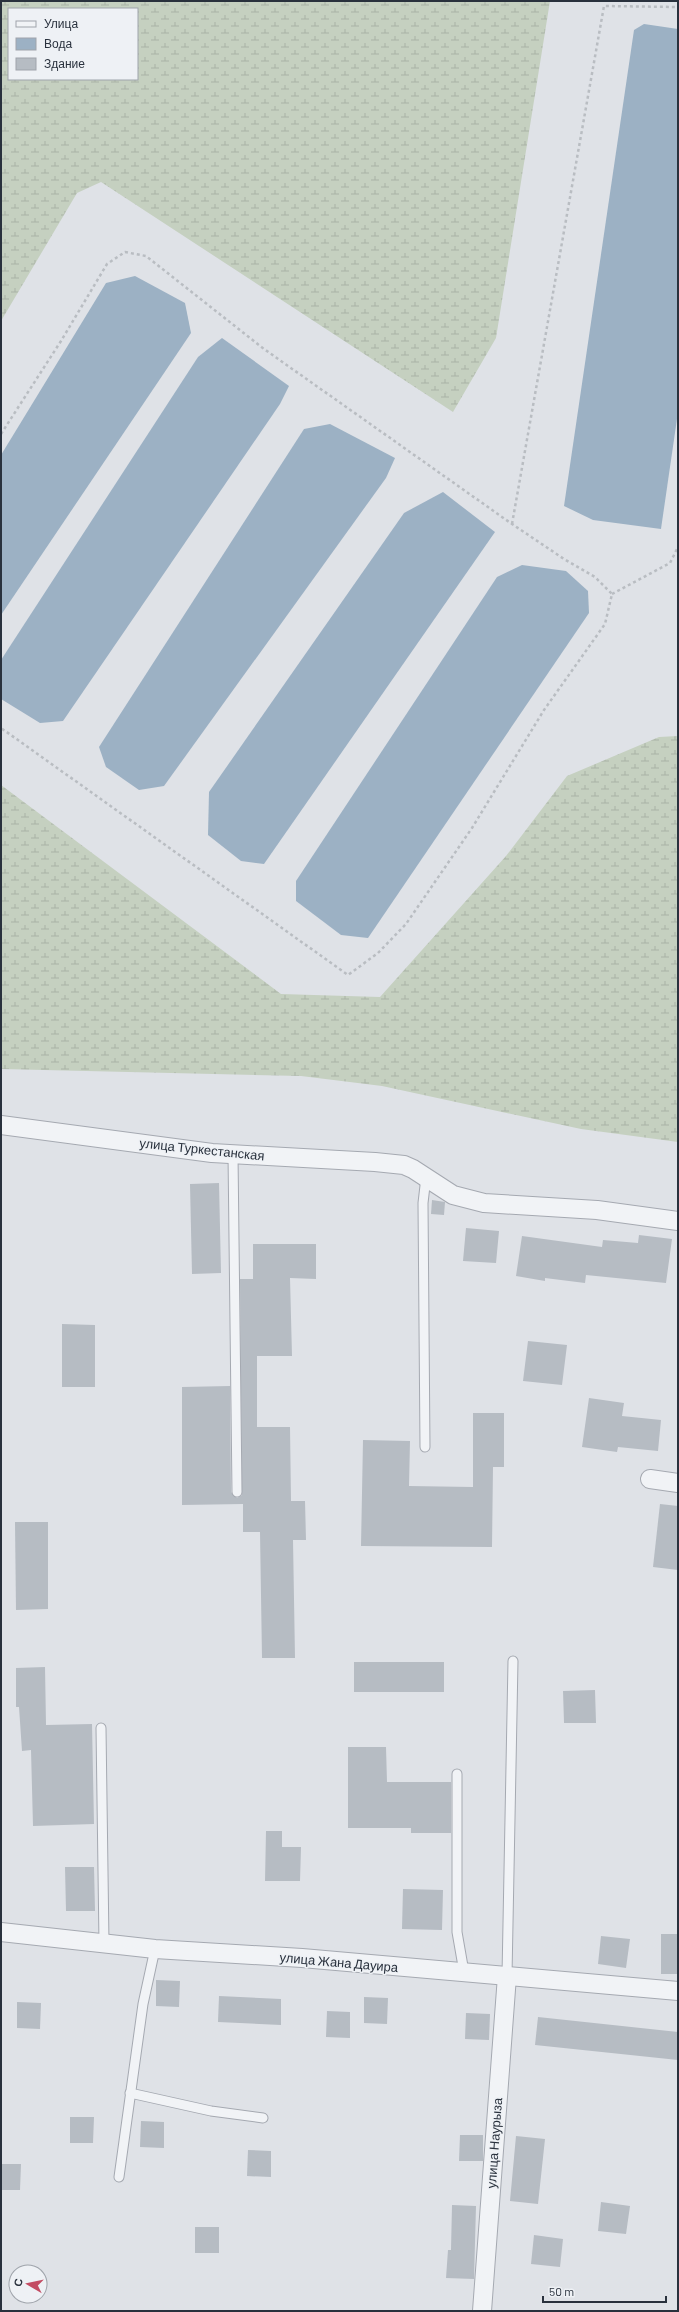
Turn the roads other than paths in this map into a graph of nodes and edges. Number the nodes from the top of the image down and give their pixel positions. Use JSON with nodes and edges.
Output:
{"nodes":[{"id":1,"x":1,"y":1125,"type":"edge"},
{"id":2,"x":233,"y":1154,"type":"junction"},
{"id":3,"x":426,"y":1177,"type":"junction"},
{"id":4,"x":678,"y":1221,"type":"edge"},
{"id":5,"x":425,"y":1446,"type":"dead end"},
{"id":6,"x":650,"y":1479,"type":"dead end"},
{"id":7,"x":678,"y":1483,"type":"edge"},
{"id":8,"x":237,"y":1492,"type":"dead end"},
{"id":9,"x":513,"y":1661,"type":"dead end"},
{"id":10,"x":101,"y":1728,"type":"dead end"},
{"id":11,"x":457,"y":1774,"type":"dead end"},
{"id":12,"x":1,"y":1932,"type":"edge"},
{"id":13,"x":104,"y":1943,"type":"junction"},
{"id":14,"x":155,"y":1949,"type":"junction"},
{"id":15,"x":464,"y":1972,"type":"junction"},
{"id":16,"x":507,"y":1976,"type":"junction"},
{"id":17,"x":678,"y":1991,"type":"edge"},
{"id":18,"x":130,"y":2093,"type":"junction"},
{"id":19,"x":263,"y":2118,"type":"dead end"},
{"id":20,"x":119,"y":2177,"type":"dead end"},
{"id":21,"x":482,"y":2311,"type":"edge"}],
"edges":[{"from":1,"to":2,"type":"street","name":"улица Туркестанская"},
{"from":2,"to":3,"type":"street","name":"улица Туркестанская"},
{"from":2,"to":8,"type":"lane"},
{"from":3,"to":4,"type":"street"},
{"from":3,"to":5,"type":"lane"},
{"from":6,"to":7,"type":"street"},
{"from":9,"to":16,"type":"lane"},
{"from":10,"to":13,"type":"lane"},
{"from":11,"to":15,"type":"lane"},
{"from":12,"to":13,"type":"street","name":"улица Жана Дауира"},
{"from":13,"to":14,"type":"street","name":"улица Жана Дауира"},
{"from":14,"to":15,"type":"street","name":"улица Жана Дауира"},
{"from":14,"to":18,"type":"lane"},
{"from":15,"to":16,"type":"street","name":"улица Жана Дауира"},
{"from":16,"to":17,"type":"street","name":"улица Жана Дауира"},
{"from":16,"to":21,"type":"street","name":"улица Наурыза"},
{"from":18,"to":19,"type":"lane"},
{"from":18,"to":20,"type":"lane"}]}
